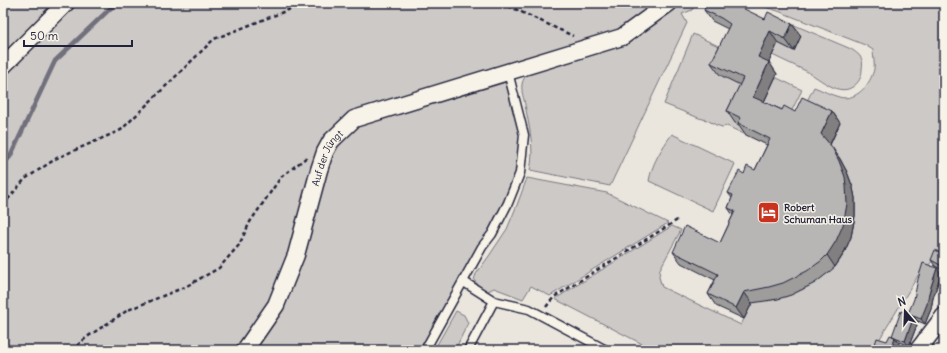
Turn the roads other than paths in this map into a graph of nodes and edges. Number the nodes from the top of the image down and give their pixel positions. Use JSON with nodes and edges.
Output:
{"nodes":[{"id":1,"x":66,"y":3,"type":"edge"},
{"id":2,"x":669,"y":3,"type":"edge"},
{"id":3,"x":3,"y":66,"type":"edge"},
{"id":4,"x":508,"y":72,"type":"junction"},
{"id":5,"x":464,"y":282,"type":"junction"},
{"id":6,"x":494,"y":301,"type":"junction"},
{"id":7,"x":944,"y":316,"type":"edge"},
{"id":8,"x":245,"y":350,"type":"edge"},
{"id":9,"x":425,"y":350,"type":"edge"},
{"id":10,"x":468,"y":350,"type":"edge"},
{"id":11,"x":606,"y":350,"type":"edge"},
{"id":12,"x":918,"y":350,"type":"edge"}],
"edges":[{"from":1,"to":3,"type":"street"},
{"from":2,"to":4,"type":"street","name":"Auf der Jüngt"},
{"from":4,"to":5,"type":"lane"},
{"from":4,"to":8,"type":"street","name":"Auf der Jüngt"},
{"from":5,"to":6,"type":"lane"},
{"from":5,"to":9,"type":"lane"},
{"from":6,"to":10,"type":"lane"},
{"from":6,"to":11,"type":"lane"},
{"from":7,"to":12,"type":"street"}]}
